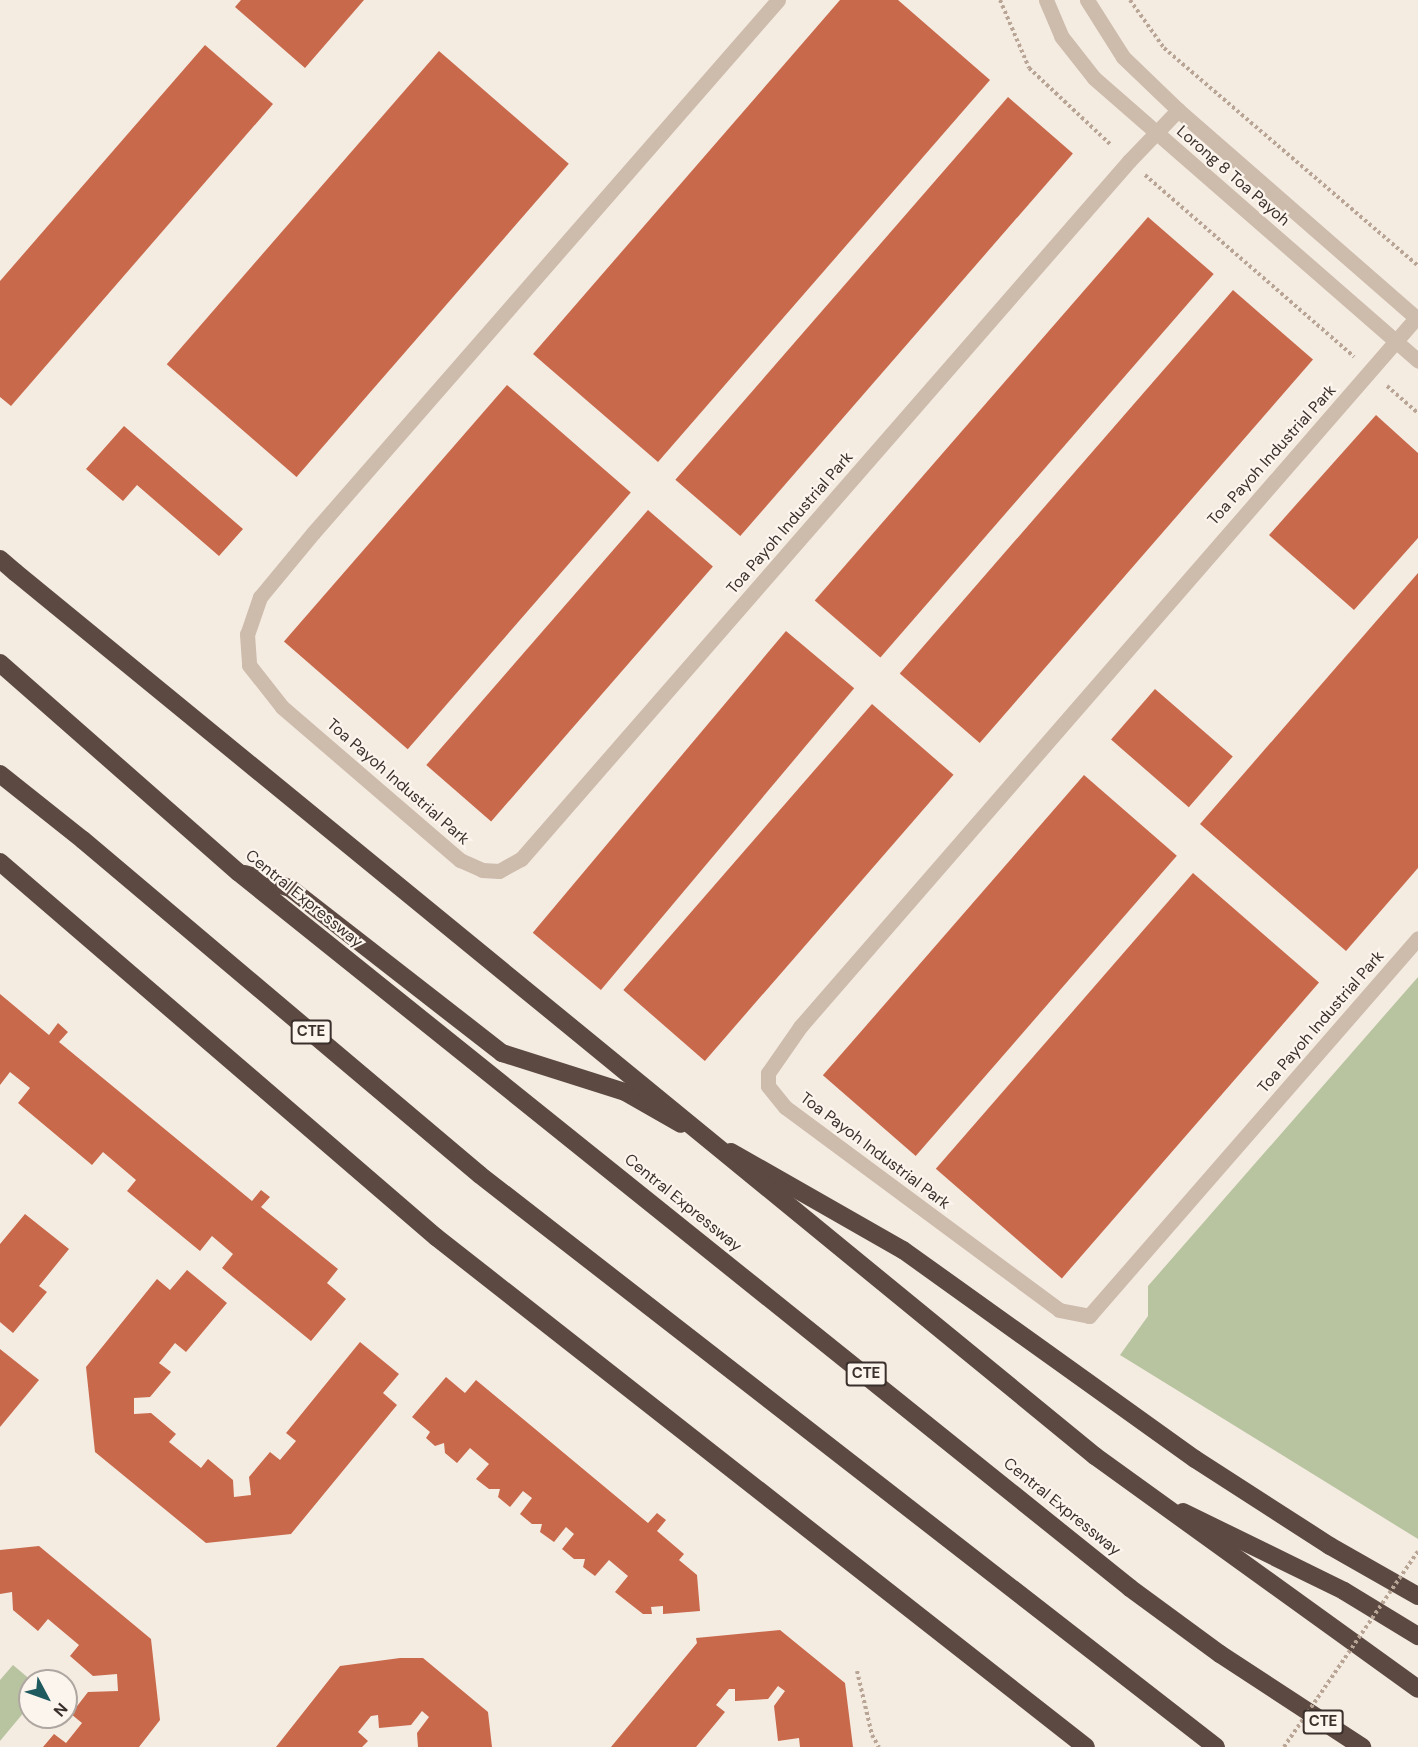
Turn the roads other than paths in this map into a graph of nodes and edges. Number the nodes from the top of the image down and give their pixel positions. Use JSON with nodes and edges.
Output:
{"nodes":[{"id":1,"x":778,"y":0,"type":"edge"},
{"id":2,"x":1046,"y":0,"type":"edge"},
{"id":3,"x":1087,"y":0,"type":"edge"},
{"id":4,"x":1178,"y":110,"type":"junction"},
{"id":5,"x":1157,"y":134,"type":"junction"},
{"id":6,"x":1417,"y":318,"type":"edge"},
{"id":7,"x":1396,"y":342,"type":"junction"},
{"id":8,"x":1418,"y":361,"type":"edge"},
{"id":9,"x":0,"y":559,"type":"edge"},
{"id":10,"x":0,"y":663,"type":"edge"},
{"id":11,"x":0,"y":774,"type":"edge"},
{"id":12,"x":0,"y":862,"type":"edge"},
{"id":13,"x":238,"y":872,"type":"junction"},
{"id":14,"x":1418,"y":938,"type":"edge"},
{"id":15,"x":1136,"y":1488,"type":"junction"},
{"id":16,"x":1418,"y":1596,"type":"edge"},
{"id":17,"x":1418,"y":1636,"type":"edge"},
{"id":18,"x":1418,"y":1689,"type":"edge"},
{"id":19,"x":1086,"y":1747,"type":"edge"},
{"id":20,"x":1216,"y":1747,"type":"edge"},
{"id":21,"x":1362,"y":1747,"type":"edge"}],
"edges":[{"from":1,"to":5,"type":"street","name":"Toa Payoh Industrial Park"},
{"from":2,"to":5,"type":"street","name":"Lorong 8 Toa Payoh"},
{"from":3,"to":4,"type":"street","name":"Lorong 8 Toa Payoh"},
{"from":4,"to":5,"type":"street","name":"Toa Payoh Industrial Park"},
{"from":4,"to":6,"type":"street","name":"Lorong 8 Toa Payoh"},
{"from":5,"to":7,"type":"street","name":"Lorong 8 Toa Payoh"},
{"from":6,"to":7,"type":"street","name":"Toa Payoh Industrial Park"},
{"from":7,"to":8,"type":"street","name":"Lorong 8 Toa Payoh"},
{"from":7,"to":14,"type":"street","name":"Toa Payoh Industrial Park"},
{"from":9,"to":15,"type":"highway","bridge":true},
{"from":10,"to":13,"type":"highway","name":"Central Expressway","number":"CTE"},
{"from":11,"to":20,"type":"highway","number":"CTE"},
{"from":12,"to":19,"type":"highway"},
{"from":13,"to":16,"type":"highway"},
{"from":13,"to":21,"type":"highway","name":"Central Expressway","number":"CTE"},
{"from":15,"to":17,"type":"highway"},
{"from":15,"to":18,"type":"highway"}]}
